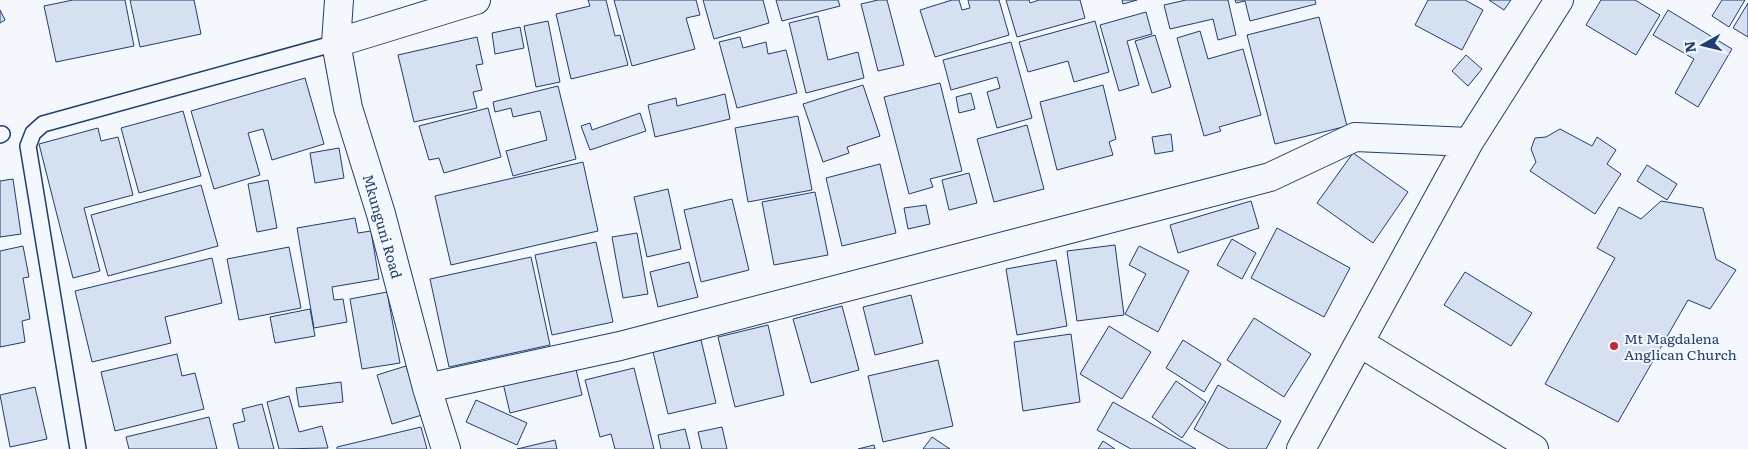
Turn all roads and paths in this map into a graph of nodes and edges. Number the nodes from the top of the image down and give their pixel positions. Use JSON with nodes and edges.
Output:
{"nodes":[{"id":1,"x":339,"y":0,"type":"edge"},
{"id":2,"x":476,"y":0,"type":"edge"},
{"id":3,"x":1559,"y":0,"type":"edge"},
{"id":4,"x":336,"y":43,"type":"junction"},
{"id":5,"x":1469,"y":142,"type":"junction"},
{"id":6,"x":1360,"y":344,"type":"junction"},
{"id":7,"x":427,"y":388,"type":"junction"},
{"id":8,"x":78,"y":449,"type":"edge"},
{"id":9,"x":446,"y":449,"type":"edge"},
{"id":10,"x":1301,"y":449,"type":"edge"},
{"id":11,"x":1534,"y":449,"type":"edge"}],
"edges":[{"from":1,"to":4,"type":"street","name":"Mkunguni Road"},
{"from":2,"to":4,"type":"street"},
{"from":3,"to":5,"type":"street"},
{"from":4,"to":7,"type":"street","name":"Mkunguni Road"},
{"from":4,"to":8,"type":"lane"},
{"from":5,"to":6,"type":"street"},
{"from":5,"to":7,"type":"street"},
{"from":6,"to":10,"type":"street"},
{"from":6,"to":11,"type":"street"},
{"from":7,"to":9,"type":"street","name":"Mkunguni Road"}]}
